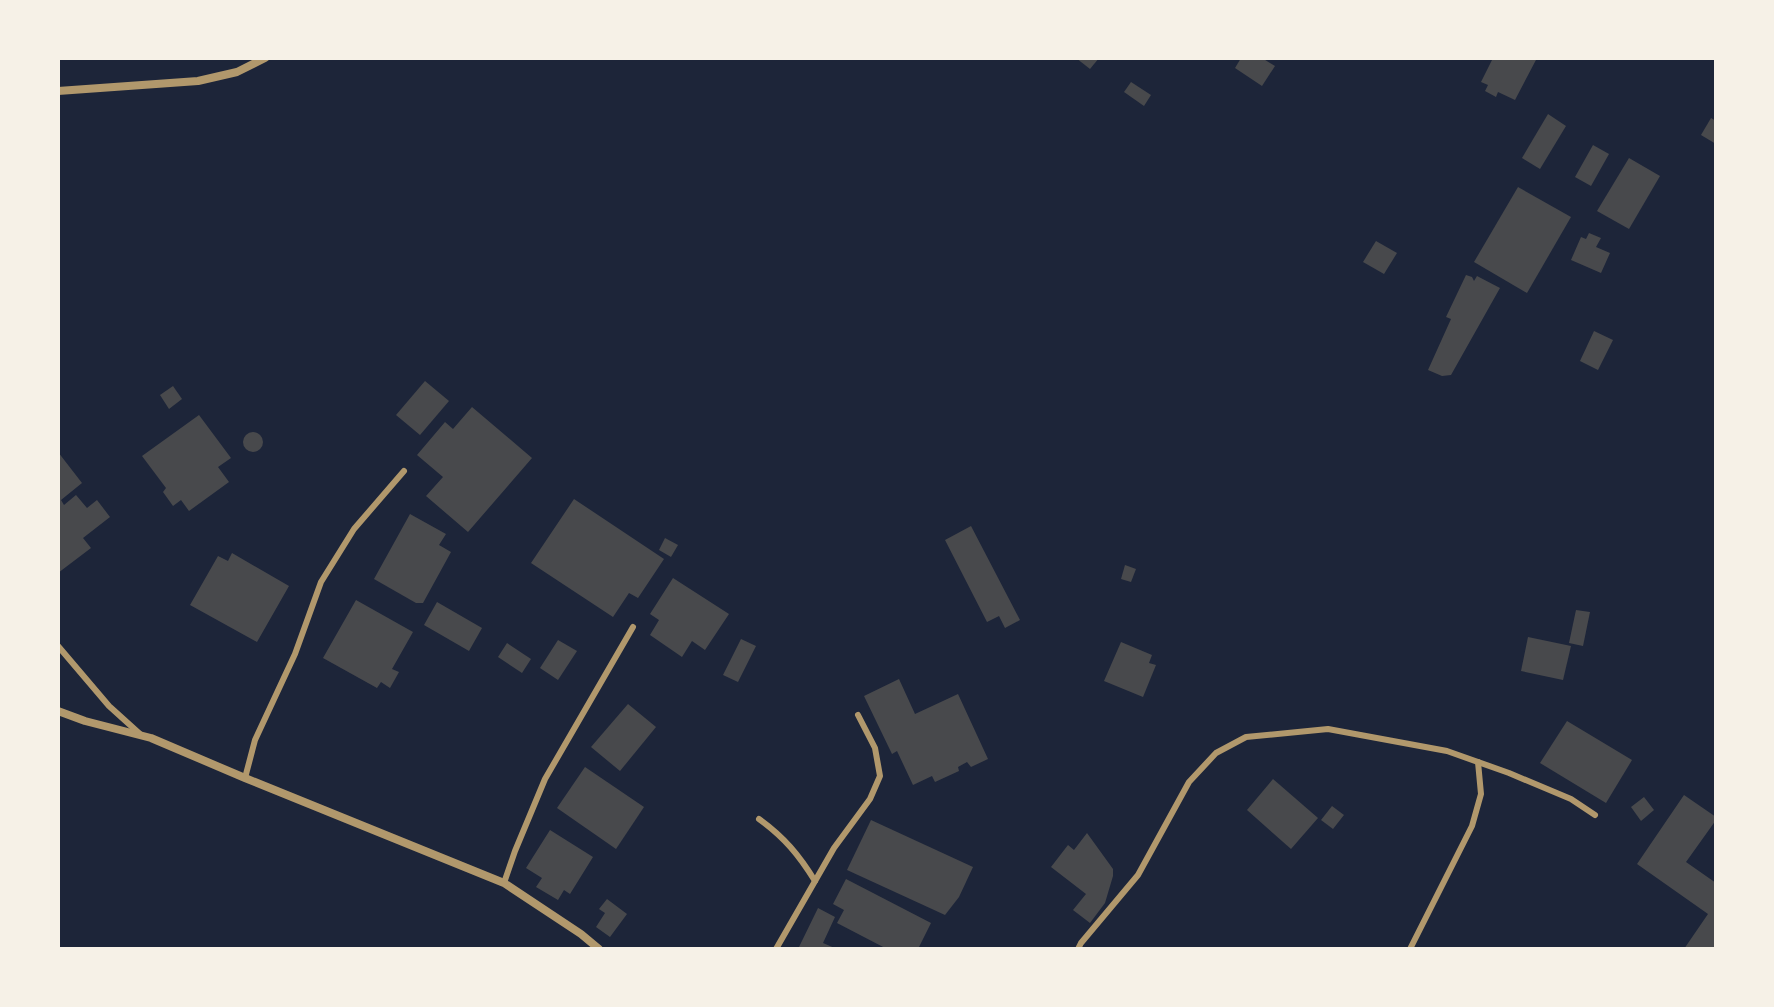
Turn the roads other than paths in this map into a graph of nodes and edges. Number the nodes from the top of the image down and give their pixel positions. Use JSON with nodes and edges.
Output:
{"nodes":[{"id":1,"x":265,"y":58,"type":"edge"},
{"id":2,"x":58,"y":91,"type":"edge"},
{"id":3,"x":404,"y":471,"type":"dead end"},
{"id":4,"x":633,"y":627,"type":"dead end"},
{"id":5,"x":58,"y":646,"type":"edge"},
{"id":6,"x":58,"y":711,"type":"edge"},
{"id":7,"x":858,"y":715,"type":"dead end"},
{"id":8,"x":140,"y":734,"type":"junction"},
{"id":9,"x":1478,"y":762,"type":"junction"},
{"id":10,"x":245,"y":778,"type":"junction"},
{"id":11,"x":1595,"y":815,"type":"dead end"},
{"id":12,"x":759,"y":819,"type":"dead end"},
{"id":13,"x":815,"y":881,"type":"junction"},
{"id":14,"x":504,"y":883,"type":"junction"},
{"id":15,"x":599,"y":949,"type":"edge"},
{"id":16,"x":776,"y":949,"type":"edge"},
{"id":17,"x":1078,"y":949,"type":"edge"},
{"id":18,"x":1410,"y":949,"type":"edge"}],
"edges":[{"from":1,"to":2,"type":"street"},
{"from":3,"to":10,"type":"lane"},
{"from":4,"to":14,"type":"lane"},
{"from":5,"to":8,"type":"lane"},
{"from":6,"to":8,"type":"street"},
{"from":7,"to":13,"type":"lane"},
{"from":8,"to":10,"type":"street"},
{"from":9,"to":11,"type":"lane"},
{"from":9,"to":17,"type":"lane"},
{"from":9,"to":18,"type":"lane"},
{"from":10,"to":14,"type":"street"},
{"from":12,"to":13,"type":"lane"},
{"from":13,"to":16,"type":"lane"},
{"from":14,"to":15,"type":"street"}]}
